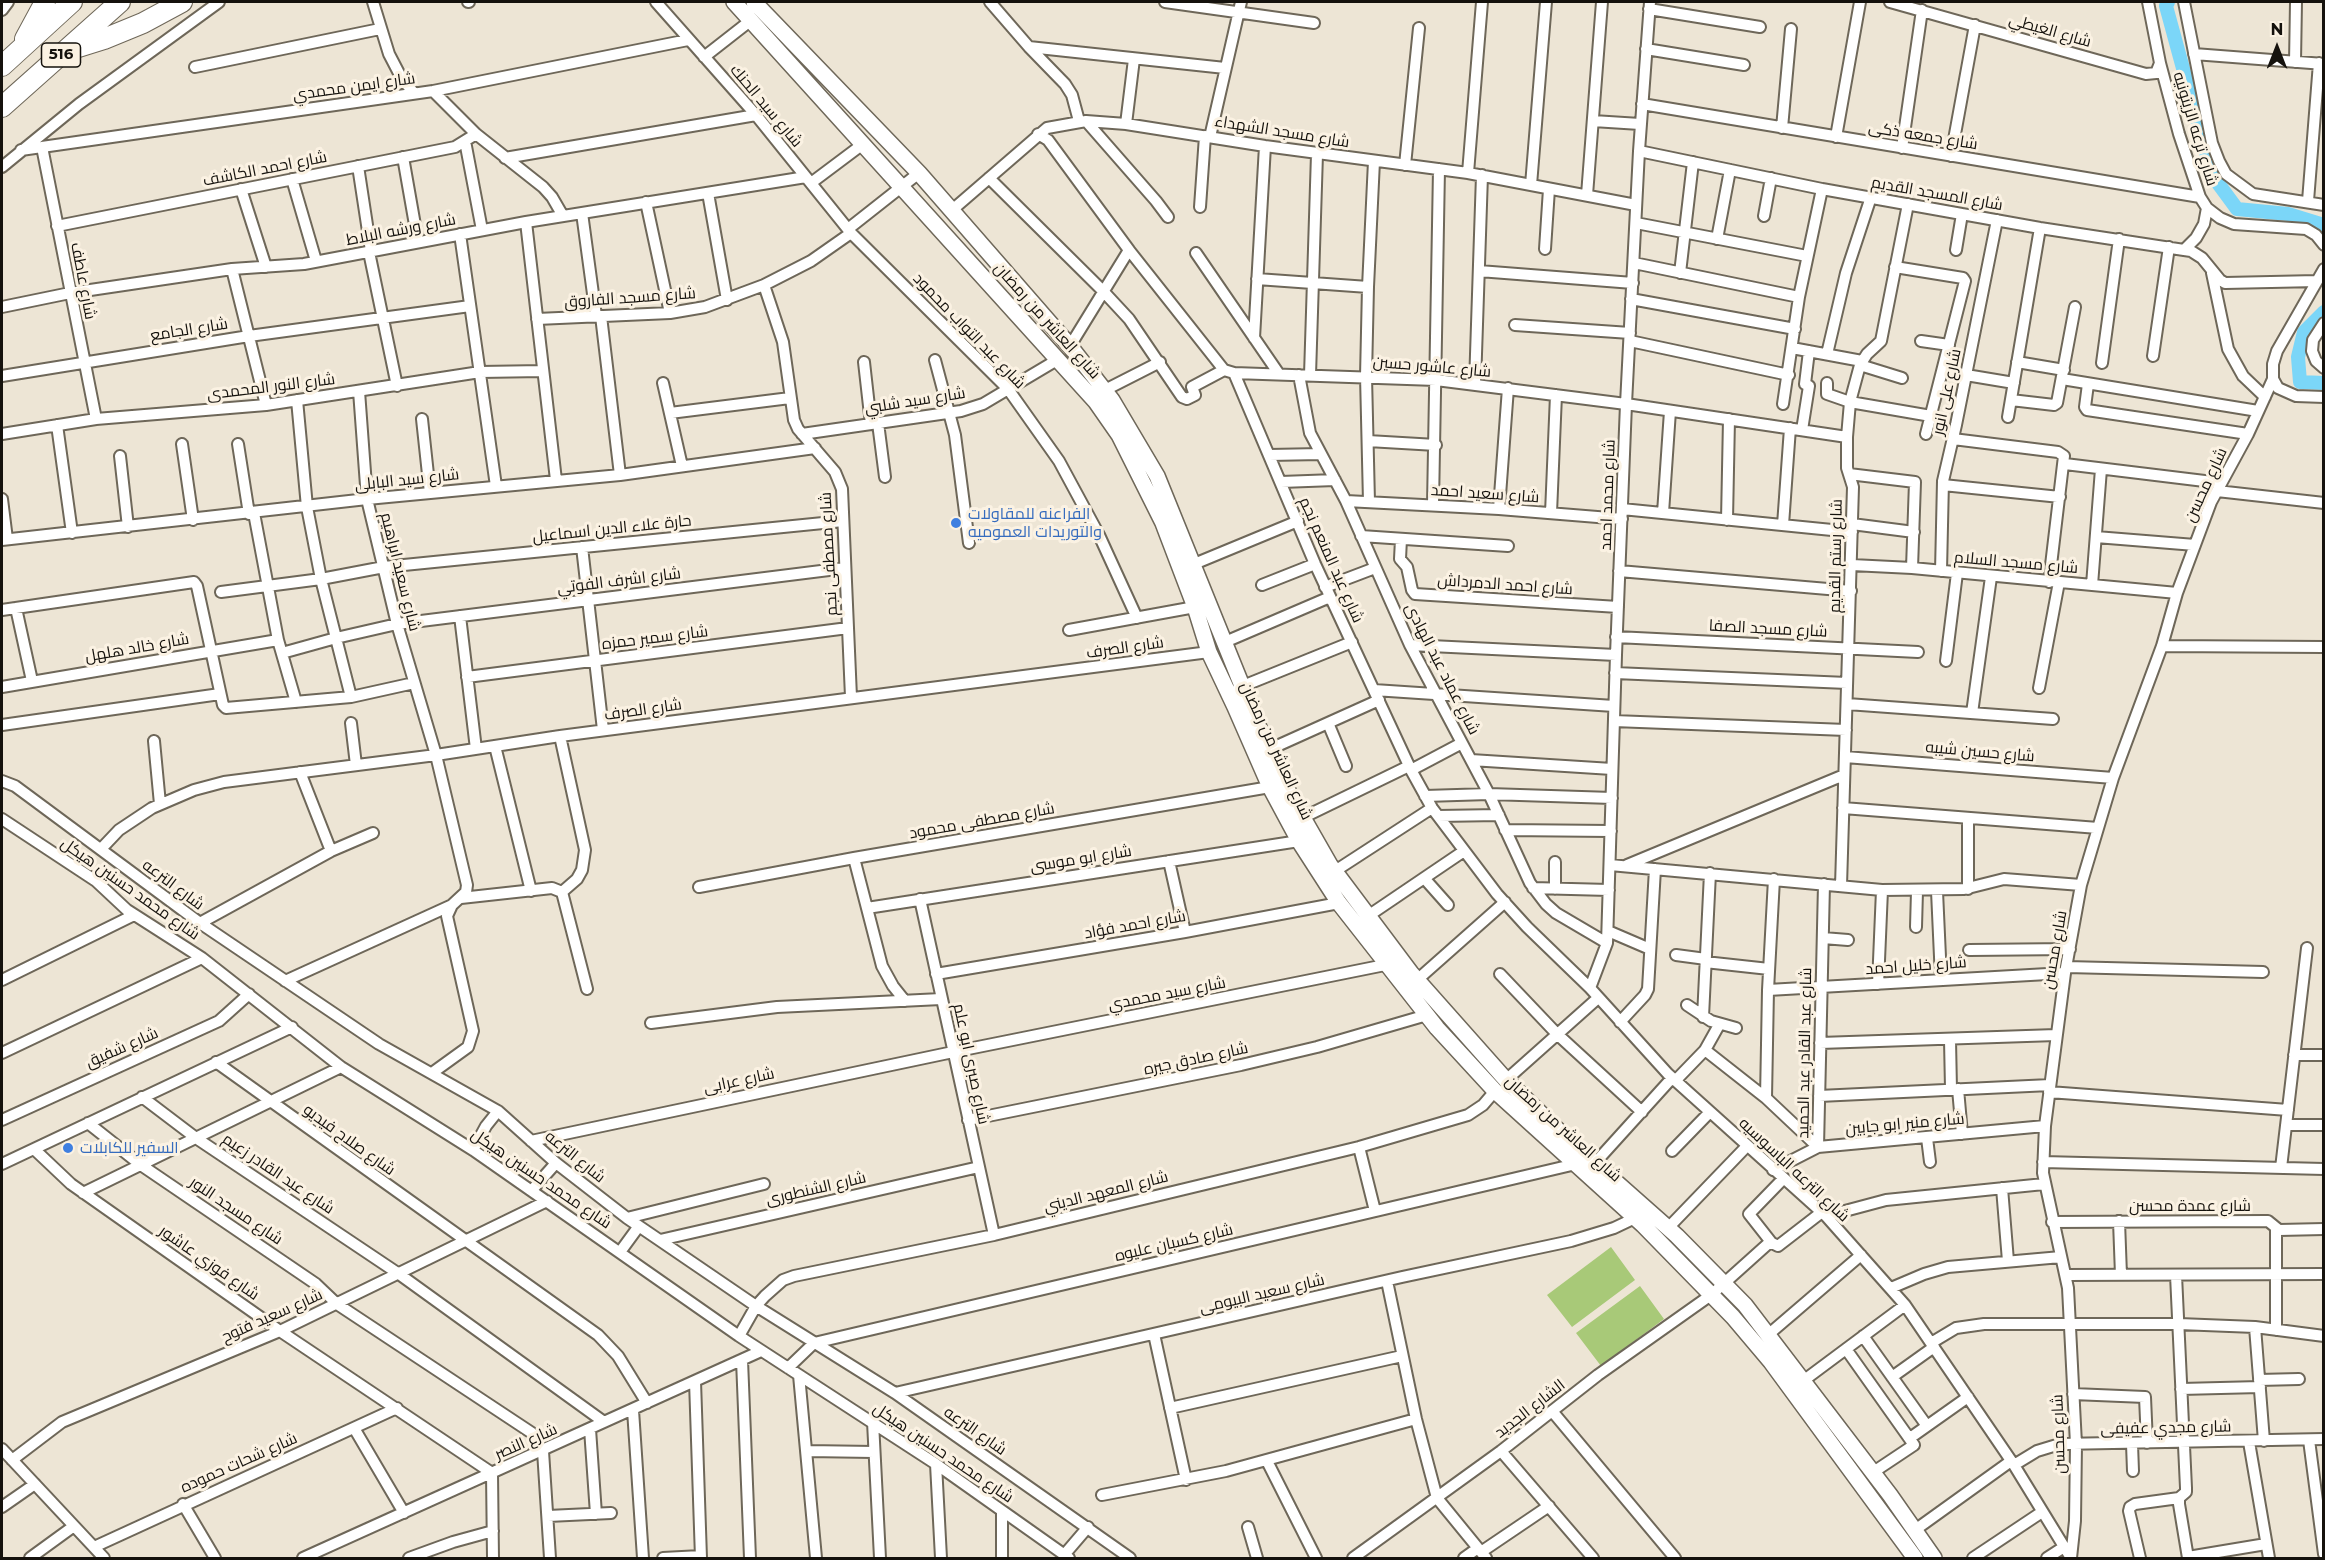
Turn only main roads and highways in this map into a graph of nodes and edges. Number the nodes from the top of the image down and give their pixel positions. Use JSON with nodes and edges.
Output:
{"nodes":[{"id":1,"x":45,"y":2,"type":"edge"},
{"id":2,"x":72,"y":2,"type":"edge"},
{"id":3,"x":120,"y":2,"type":"edge"},
{"id":4,"x":182,"y":2,"type":"edge"},
{"id":5,"x":734,"y":2,"type":"edge"},
{"id":6,"x":754,"y":2,"type":"edge"},
{"id":7,"x":21,"y":48,"type":"junction"},
{"id":8,"x":64,"y":52,"type":"junction"},
{"id":9,"x":2,"y":66,"type":"edge"},
{"id":10,"x":2,"y":107,"type":"edge"},
{"id":11,"x":1235,"y":689,"type":"junction"},
{"id":12,"x":1890,"y":1496,"type":"junction"},
{"id":13,"x":1875,"y":1504,"type":"junction"},
{"id":14,"x":1915,"y":1558,"type":"edge"},
{"id":15,"x":1934,"y":1558,"type":"edge"}],
"edges":[{"from":1,"to":7,"type":"highway"},
{"from":2,"to":7,"type":"highway","number":"516"},
{"from":3,"to":8,"type":"highway","number":"516"},
{"from":4,"to":8,"type":"highway"},
{"from":5,"to":11,"type":"main road","name":"شارع العاشر من رمضان"},
{"from":6,"to":11,"type":"main road","name":"شارع العاشر من رمضان"},
{"from":7,"to":9,"type":"highway","number":"516"},
{"from":8,"to":10,"type":"highway","number":"516"},
{"from":11,"to":12,"type":"main road","name":"شارع العاشر من رمضان"},
{"from":11,"to":13,"type":"main road","name":"شارع العاشر من رمضان"},
{"from":12,"to":13,"type":"main road"},
{"from":12,"to":15,"type":"main road","name":"شارع العاشر من رمضان"},
{"from":13,"to":14,"type":"main road","name":"شارع العاشر من رمضان"}]}
